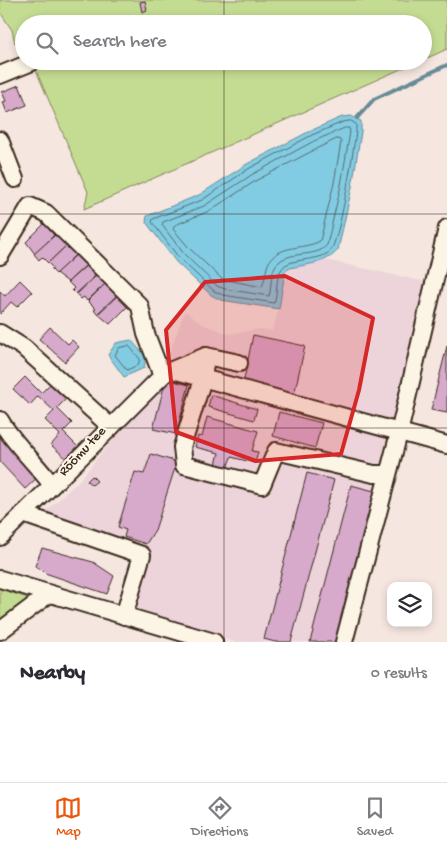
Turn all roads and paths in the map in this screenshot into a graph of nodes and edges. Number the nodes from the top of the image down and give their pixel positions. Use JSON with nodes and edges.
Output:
{"nodes":[{"id":1,"x":15,"y":68,"type":"edge"},
{"id":2,"x":0,"y":74,"type":"edge"},
{"id":3,"x":0,"y":140,"type":"edge"},
{"id":4,"x":15,"y":179,"type":"dead end"},
{"id":5,"x":447,"y":228,"type":"edge"},
{"id":6,"x":0,"y":256,"type":"edge"},
{"id":7,"x":0,"y":333,"type":"edge"},
{"id":8,"x":206,"y":356,"type":"junction"},
{"id":9,"x":239,"y":363,"type":"dead end"},
{"id":10,"x":167,"y":373,"type":"junction"},
{"id":11,"x":203,"y":379,"type":"junction"},
{"id":12,"x":0,"y":420,"type":"edge"},
{"id":13,"x":110,"y":427,"type":"junction"},
{"id":14,"x":399,"y":433,"type":"junction"},
{"id":15,"x":447,"y":445,"type":"edge"},
{"id":16,"x":387,"y":474,"type":"junction"},
{"id":17,"x":52,"y":484,"type":"junction"},
{"id":18,"x":23,"y":514,"type":"junction"},
{"id":19,"x":0,"y":536,"type":"edge"},
{"id":20,"x":0,"y":578,"type":"edge"},
{"id":21,"x":49,"y":594,"type":"junction"},
{"id":22,"x":124,"y":616,"type":"junction"},
{"id":23,"x":0,"y":632,"type":"edge"},
{"id":24,"x":214,"y":642,"type":"edge"},
{"id":25,"x":344,"y":642,"type":"edge"}],
"edges":[{"from":1,"to":2,"type":"street"},
{"from":3,"to":4,"type":"street"},
{"from":5,"to":14,"type":"street"},
{"from":6,"to":10,"type":"street"},
{"from":7,"to":13,"type":"street","name":"Rõõmu tee"},
{"from":8,"to":9,"type":"street"},
{"from":8,"to":10,"type":"street"},
{"from":8,"to":11,"type":"street"},
{"from":10,"to":11,"type":"street"},
{"from":10,"to":13,"type":"street"},
{"from":11,"to":14,"type":"street"},
{"from":11,"to":16,"type":"street"},
{"from":12,"to":17,"type":"street"},
{"from":13,"to":17,"type":"street","name":"Rõõmu tee"},
{"from":14,"to":15,"type":"street"},
{"from":14,"to":16,"type":"street"},
{"from":16,"to":25,"type":"street"},
{"from":17,"to":18,"type":"street","name":"Rõõmu tee"},
{"from":18,"to":19,"type":"street","name":"Rõõmu tee"},
{"from":18,"to":22,"type":"street"},
{"from":20,"to":21,"type":"street"},
{"from":21,"to":22,"type":"street"},
{"from":21,"to":23,"type":"street"},
{"from":22,"to":24,"type":"street"}]}
